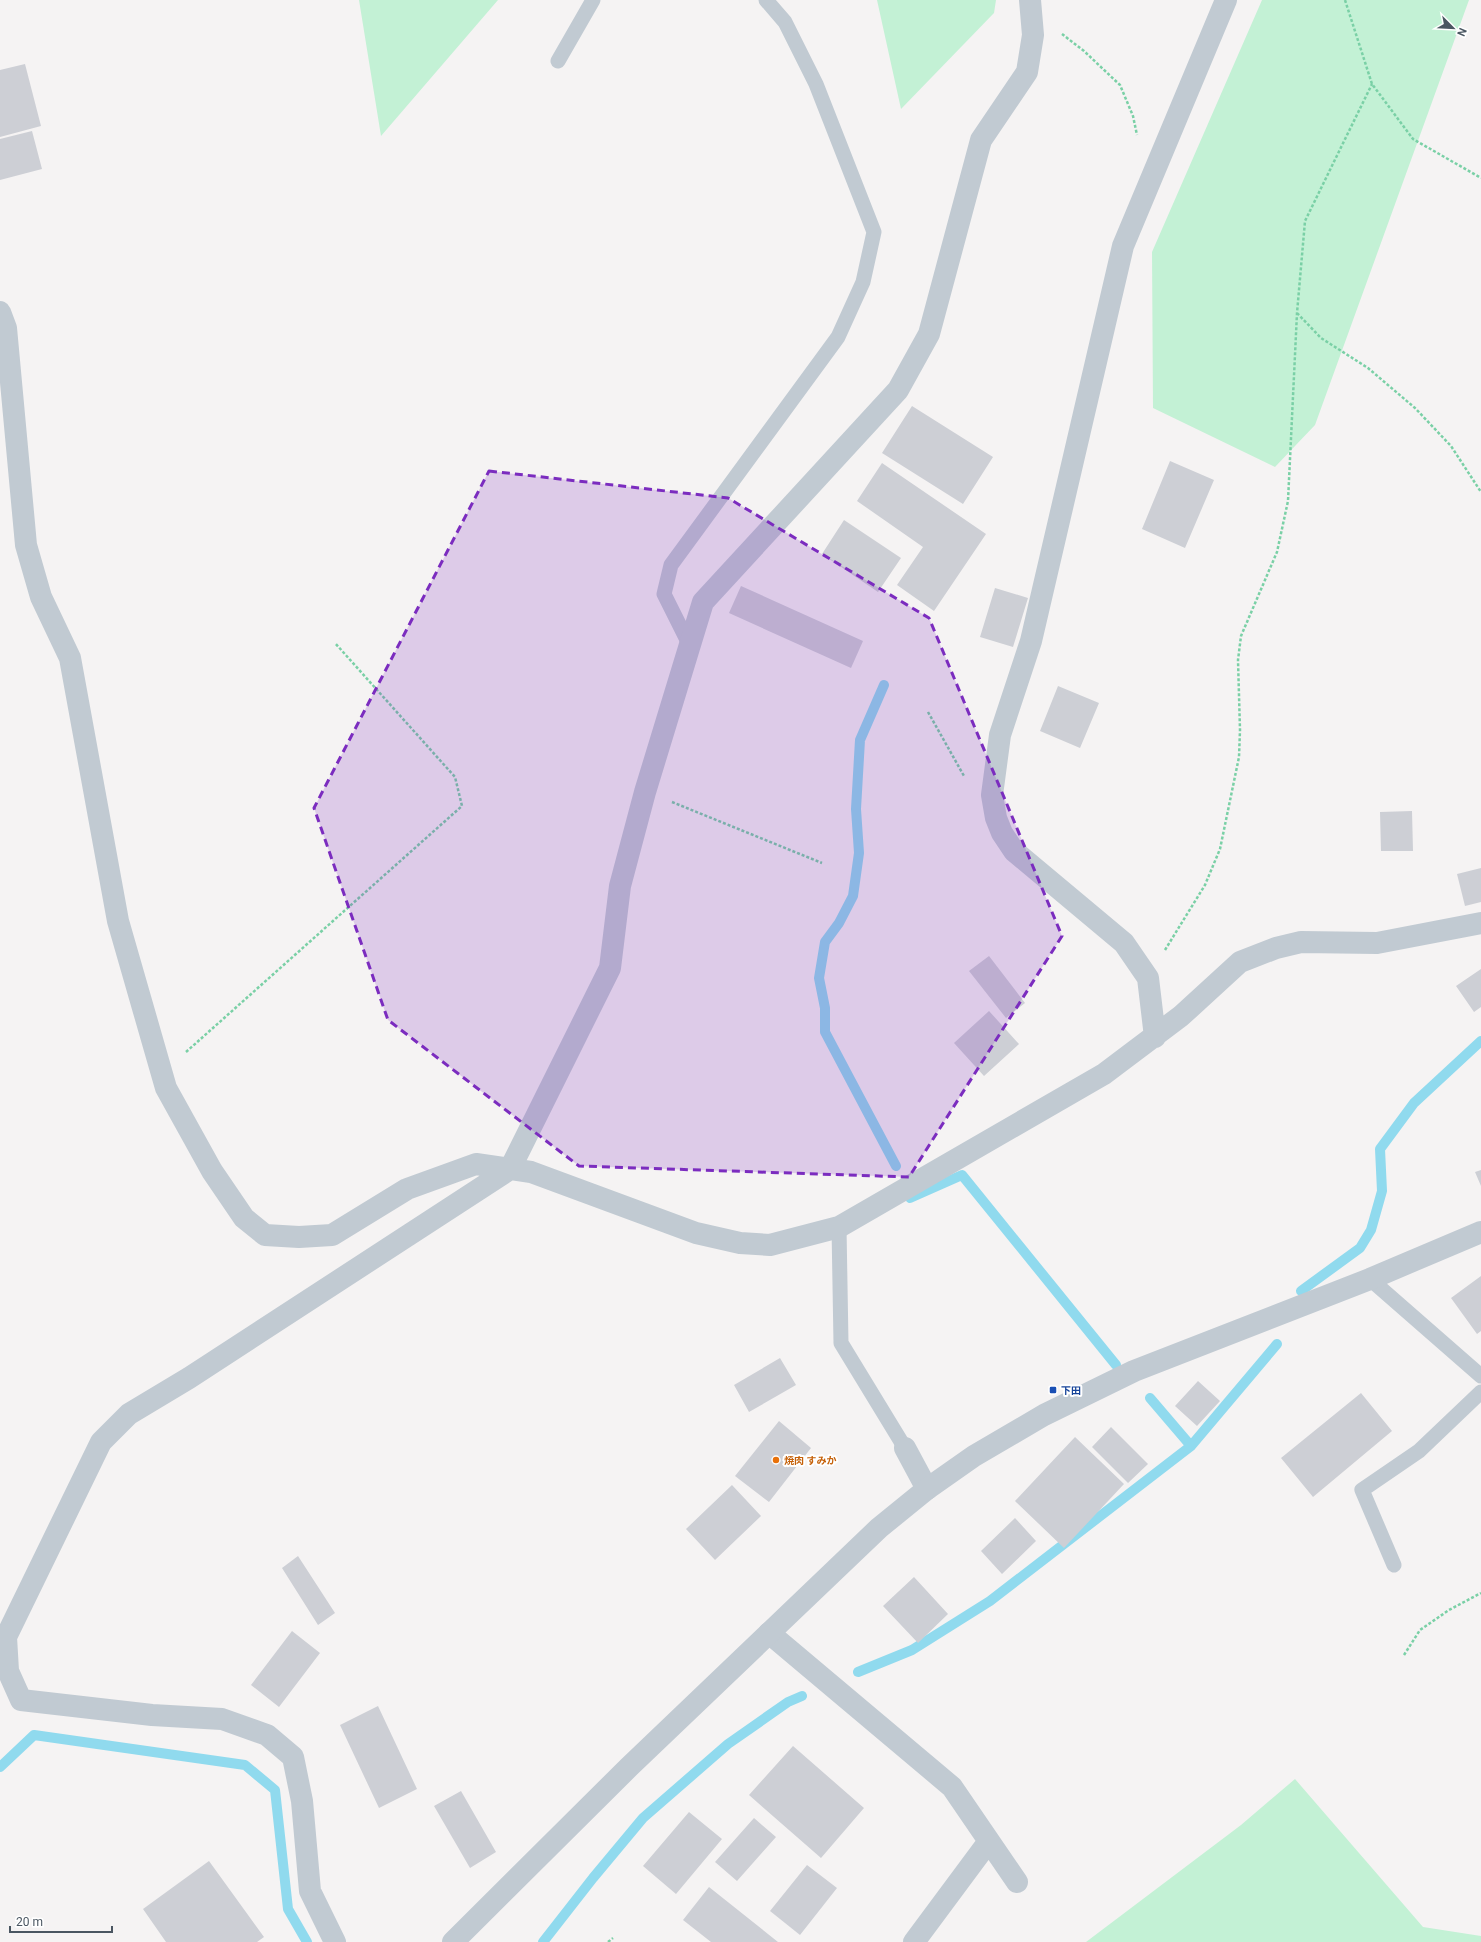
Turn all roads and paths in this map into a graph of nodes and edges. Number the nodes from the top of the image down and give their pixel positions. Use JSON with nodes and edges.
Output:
{"nodes":[{"id":1,"x":593,"y":0,"type":"edge"},
{"id":2,"x":766,"y":0,"type":"edge"},
{"id":3,"x":1226,"y":0,"type":"edge"},
{"id":4,"x":1345,"y":0,"type":"edge"},
{"id":5,"x":1030,"y":6,"type":"edge"},
{"id":6,"x":558,"y":61,"type":"dead end"},
{"id":7,"x":1372,"y":84,"type":"junction"},
{"id":8,"x":1138,"y":136,"type":"dead end"},
{"id":9,"x":1481,"y":178,"type":"edge"},
{"id":10,"x":0,"y":312,"type":"edge"},
{"id":11,"x":1297,"y":313,"type":"junction"},
{"id":12,"x":1481,"y":492,"type":"edge"},
{"id":13,"x":335,"y":643,"type":"dead end"},
{"id":14,"x":690,"y":646,"type":"junction"},
{"id":15,"x":928,"y":712,"type":"dead end"},
{"id":16,"x":965,"y":778,"type":"dead end"},
{"id":17,"x":645,"y":792,"type":"junction"},
{"id":18,"x":822,"y":863,"type":"dead end"},
{"id":19,"x":1481,"y":924,"type":"edge"},
{"id":20,"x":1148,"y":978,"type":"junction"},
{"id":21,"x":1155,"y":1037,"type":"junction"},
{"id":22,"x":162,"y":1073,"type":"junction"},
{"id":23,"x":510,"y":1169,"type":"junction"},
{"id":24,"x":839,"y":1227,"type":"junction"},
{"id":25,"x":1481,"y":1232,"type":"edge"},
{"id":26,"x":1370,"y":1279,"type":"junction"},
{"id":27,"x":1481,"y":1376,"type":"edge"},
{"id":28,"x":1481,"y":1392,"type":"edge"},
{"id":29,"x":905,"y":1448,"type":"joint"},
{"id":30,"x":927,"y":1489,"type":"junction"},
{"id":31,"x":1394,"y":1565,"type":"dead end"},
{"id":32,"x":1481,"y":1593,"type":"edge"},
{"id":33,"x":769,"y":1633,"type":"junction"},
{"id":34,"x":1404,"y":1654,"type":"dead end"},
{"id":35,"x":989,"y":1841,"type":"junction"},
{"id":36,"x":1017,"y":1882,"type":"dead end"},
{"id":37,"x":613,"y":1938,"type":"dead end"},
{"id":38,"x":335,"y":1942,"type":"edge"},
{"id":39,"x":453,"y":1942,"type":"edge"},
{"id":40,"x":608,"y":1942,"type":"edge"},
{"id":41,"x":914,"y":1942,"type":"edge"}],
"edges":[{"from":1,"to":6,"type":"lane"},
{"from":2,"to":14,"type":"lane"},
{"from":3,"to":20,"type":"street"},
{"from":4,"to":7,"type":"path"},
{"from":5,"to":8,"type":"path"},
{"from":5,"to":14,"type":"street"},
{"from":7,"to":9,"type":"path"},
{"from":7,"to":11,"type":"path"},
{"from":10,"to":22,"type":"street"},
{"from":11,"to":12,"type":"path"},
{"from":11,"to":20,"type":"path"},
{"from":13,"to":22,"type":"path"},
{"from":14,"to":17,"type":"street"},
{"from":15,"to":16,"type":"path"},
{"from":17,"to":18,"type":"path"},
{"from":17,"to":23,"type":"street"},
{"from":19,"to":21,"type":"street"},
{"from":20,"to":21,"type":"street"},
{"from":21,"to":24,"type":"street"},
{"from":22,"to":23,"type":"street"},
{"from":23,"to":24,"type":"street"},
{"from":23,"to":38,"type":"street"},
{"from":24,"to":29,"type":"lane"},
{"from":25,"to":26,"type":"street"},
{"from":26,"to":27,"type":"lane"},
{"from":26,"to":30,"type":"street"},
{"from":28,"to":31,"type":"lane"},
{"from":29,"to":30,"type":"street"},
{"from":30,"to":33,"type":"street"},
{"from":32,"to":34,"type":"path"},
{"from":33,"to":35,"type":"street"},
{"from":33,"to":39,"type":"street"},
{"from":35,"to":36,"type":"street"},
{"from":35,"to":41,"type":"street"},
{"from":37,"to":40,"type":"path"}]}
